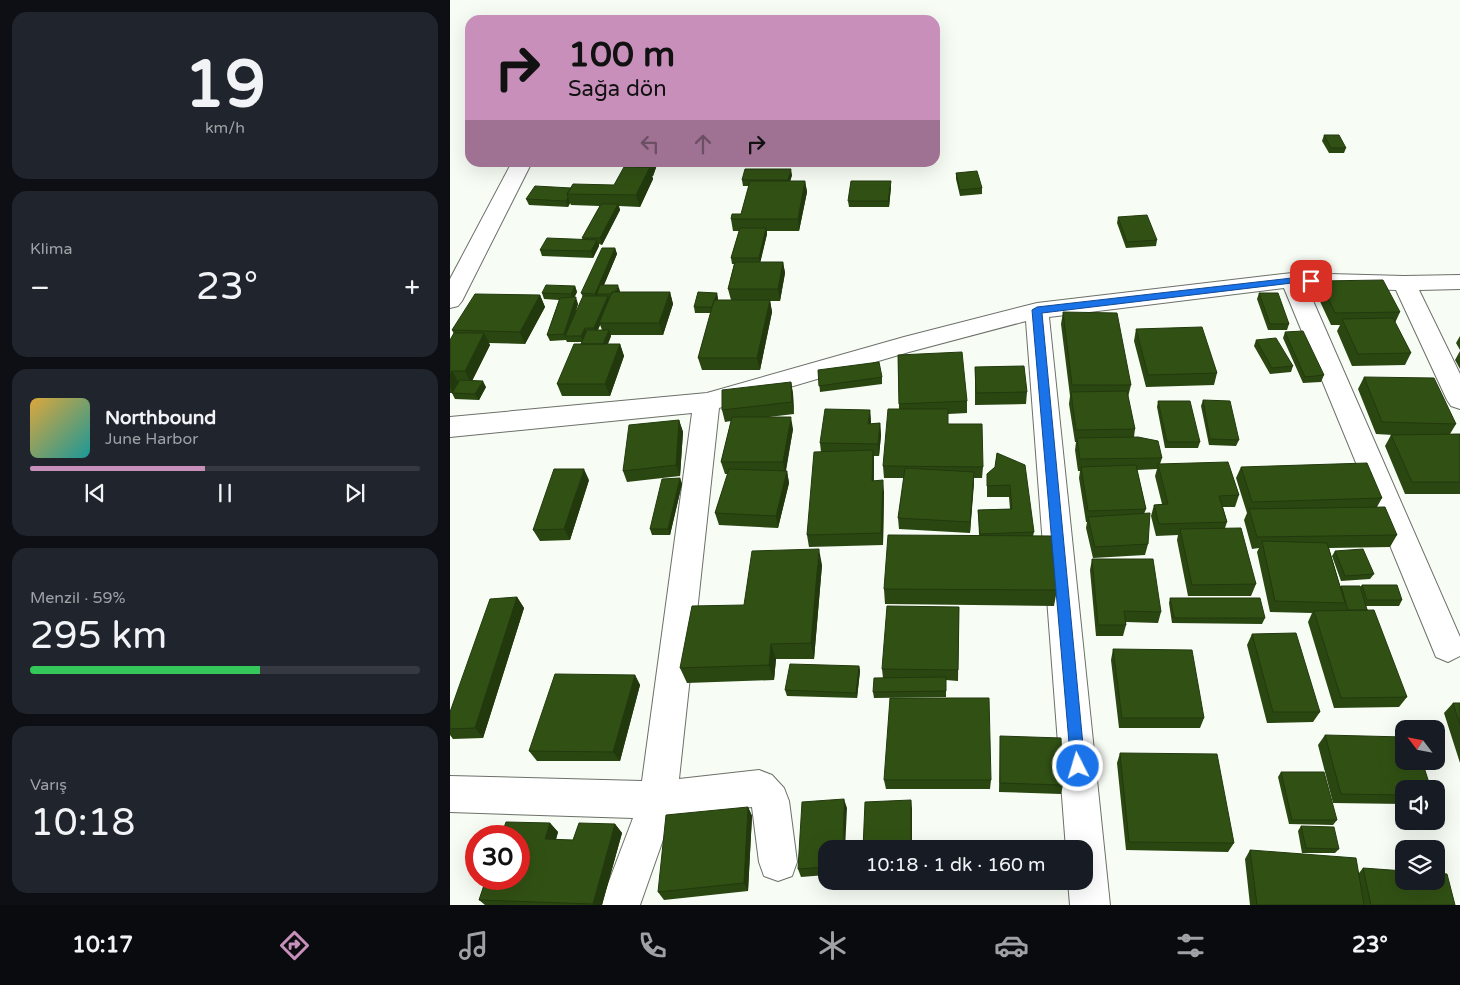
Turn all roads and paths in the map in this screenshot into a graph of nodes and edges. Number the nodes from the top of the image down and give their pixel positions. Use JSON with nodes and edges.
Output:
{"nodes":[{"id":1,"x":519,"y":167,"type":"edge"},
{"id":2,"x":1292,"y":280,"type":"junction"},
{"id":3,"x":1460,"y":282,"type":"edge"},
{"id":4,"x":1404,"y":283,"type":"junction"},
{"id":5,"x":450,"y":301,"type":"edge"},
{"id":6,"x":1037,"y":310,"type":"junction"},
{"id":7,"x":1460,"y":400,"type":"edge"},
{"id":8,"x":707,"y":402,"type":"junction"},
{"id":9,"x":450,"y":427,"type":"edge"},
{"id":10,"x":1448,"y":647,"type":"dead end"},
{"id":11,"x":450,"y":794,"type":"edge"},
{"id":12,"x":658,"y":800,"type":"junction"},
{"id":13,"x":778,"y":862,"type":"dead end"},
{"id":14,"x":620,"y":905,"type":"edge"},
{"id":15,"x":1090,"y":905,"type":"edge"}],
"edges":[{"from":1,"to":5,"type":"street"},
{"from":2,"to":4,"type":"street"},
{"from":2,"to":6,"type":"street"},
{"from":2,"to":10,"type":"street"},
{"from":3,"to":4,"type":"street"},
{"from":4,"to":7,"type":"street"},
{"from":6,"to":8,"type":"street"},
{"from":6,"to":15,"type":"street"},
{"from":8,"to":9,"type":"street"},
{"from":8,"to":12,"type":"street"},
{"from":11,"to":12,"type":"street"},
{"from":12,"to":13,"type":"street"},
{"from":12,"to":14,"type":"street"}]}
